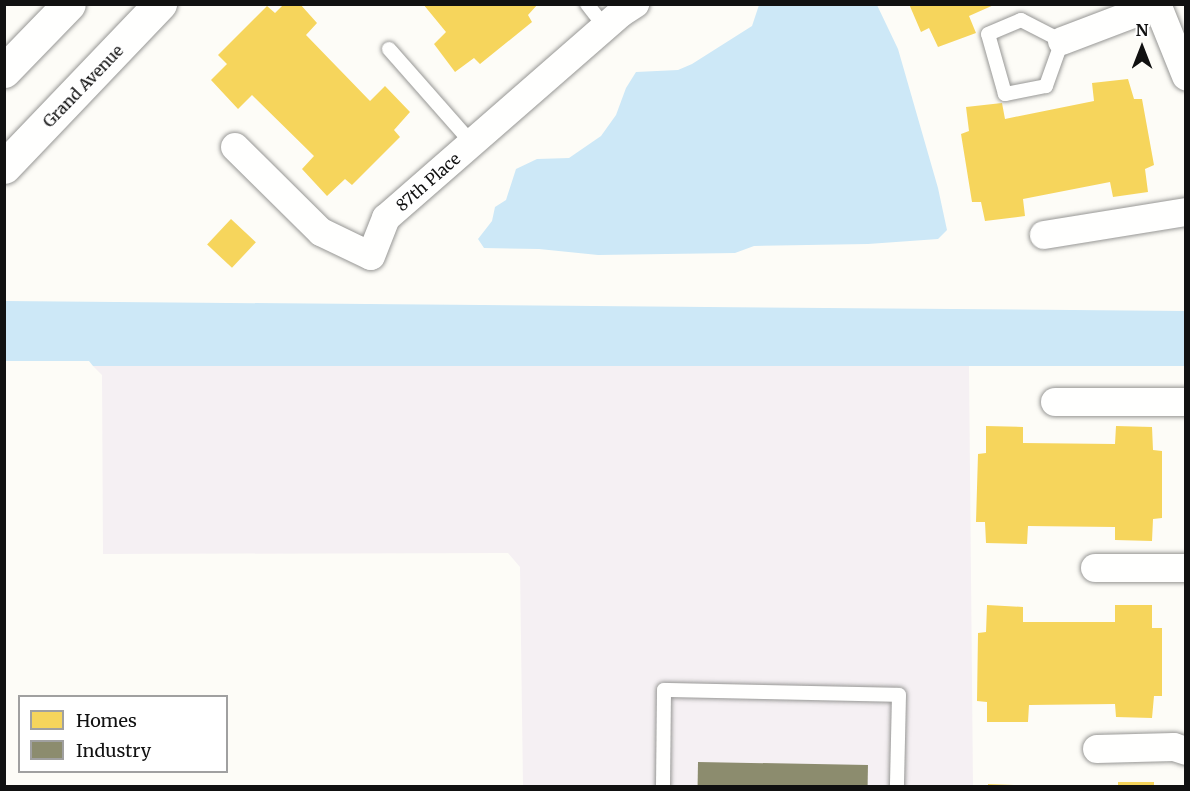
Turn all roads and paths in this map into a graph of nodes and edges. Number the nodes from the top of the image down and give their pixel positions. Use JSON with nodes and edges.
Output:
{"nodes":[{"id":1,"x":69,"y":4,"type":"edge"},
{"id":2,"x":160,"y":4,"type":"edge"},
{"id":3,"x":586,"y":4,"type":"edge"},
{"id":4,"x":635,"y":4,"type":"edge"},
{"id":5,"x":1157,"y":5,"type":"edge"},
{"id":6,"x":605,"y":27,"type":"junction"},
{"id":7,"x":1062,"y":41,"type":"junction"},
{"id":8,"x":389,"y":50,"type":"dead end"},
{"id":9,"x":1183,"y":64,"type":"edge"},
{"id":10,"x":4,"y":72,"type":"edge"},
{"id":11,"x":472,"y":143,"type":"junction"},
{"id":12,"x":235,"y":147,"type":"dead end"},
{"id":13,"x":4,"y":167,"type":"edge"},
{"id":14,"x":1185,"y":212,"type":"edge"},
{"id":15,"x":1044,"y":235,"type":"dead end"},
{"id":16,"x":1055,"y":402,"type":"dead end"},
{"id":17,"x":1185,"y":402,"type":"edge"},
{"id":18,"x":1095,"y":568,"type":"dead end"},
{"id":19,"x":1185,"y":568,"type":"edge"},
{"id":20,"x":1097,"y":749,"type":"dead end"},
{"id":21,"x":1185,"y":751,"type":"edge"},
{"id":22,"x":663,"y":786,"type":"edge"},
{"id":23,"x":897,"y":786,"type":"edge"}],
"edges":[{"from":1,"to":10,"type":"street"},
{"from":2,"to":13,"type":"street","name":"Grand Avenue"},
{"from":3,"to":6,"type":"lane"},
{"from":4,"to":6,"type":"street","name":"87th Place"},
{"from":5,"to":7,"type":"street"},
{"from":5,"to":9,"type":"street"},
{"from":6,"to":11,"type":"street","name":"87th Place"},
{"from":7,"to":7,"type":"lane"},
{"from":8,"to":11,"type":"lane"},
{"from":11,"to":12,"type":"street","name":"87th Place"},
{"from":14,"to":15,"type":"street"},
{"from":16,"to":17,"type":"street"},
{"from":18,"to":19,"type":"street"},
{"from":20,"to":21,"type":"street"},
{"from":22,"to":23,"type":"lane"}]}
